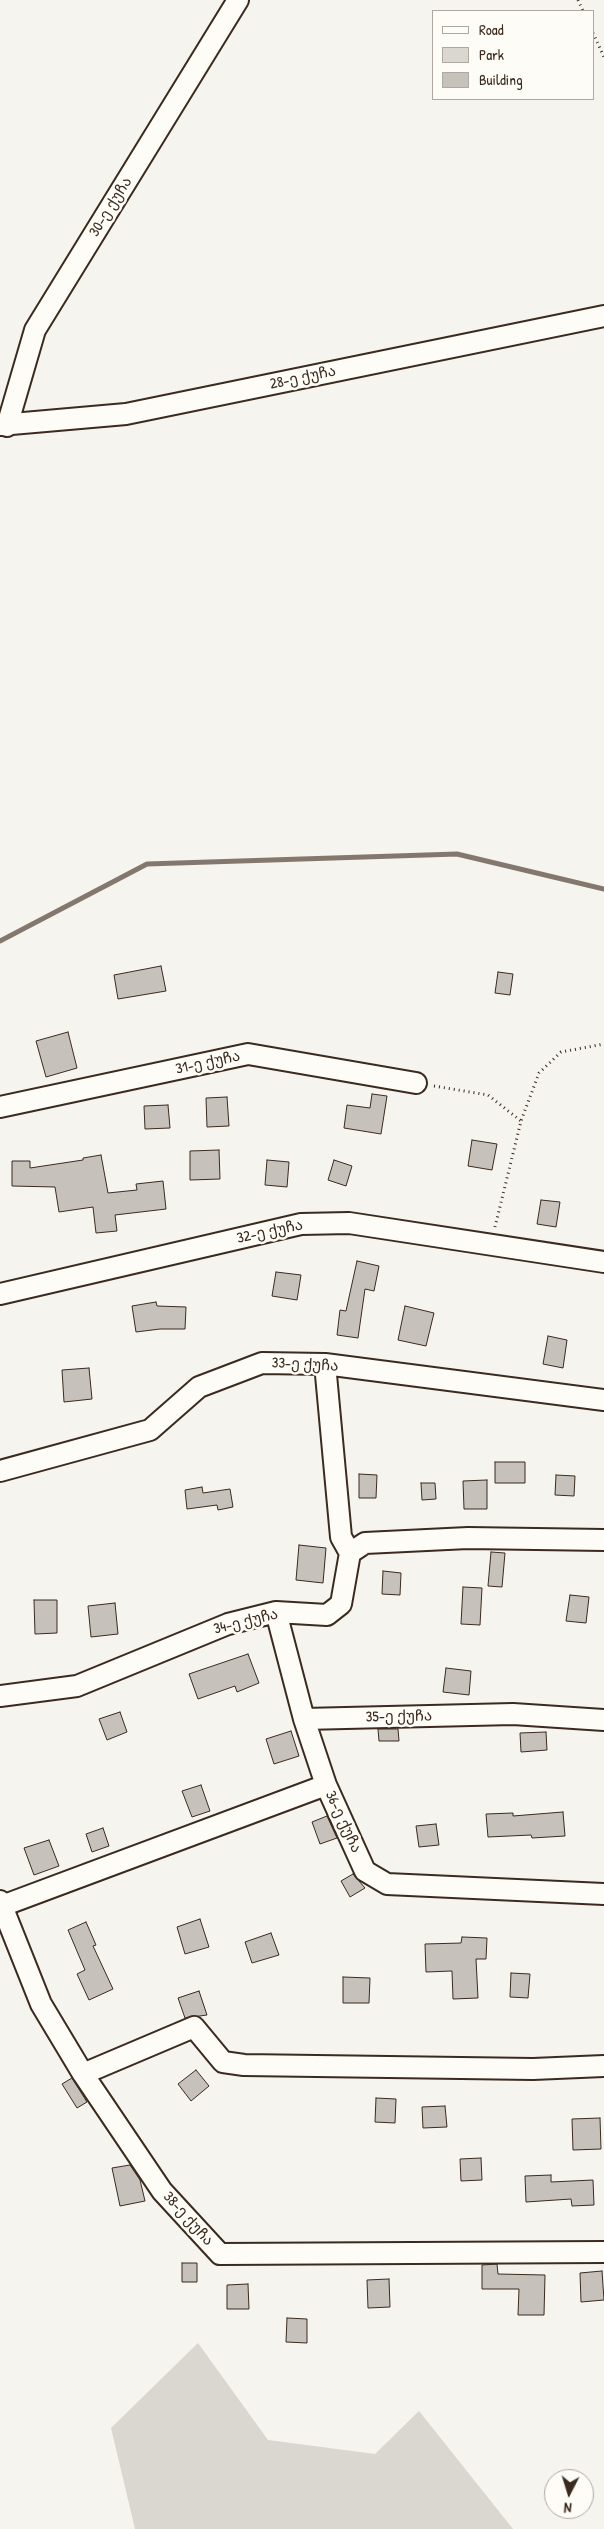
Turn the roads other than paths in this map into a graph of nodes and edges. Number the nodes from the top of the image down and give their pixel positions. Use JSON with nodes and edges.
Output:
{"nodes":[{"id":1,"x":238,"y":0,"type":"edge"},
{"id":2,"x":604,"y":316,"type":"edge"},
{"id":3,"x":3,"y":426,"type":"edge"},
{"id":4,"x":416,"y":1083,"type":"road end"},
{"id":5,"x":0,"y":1107,"type":"edge"},
{"id":6,"x":604,"y":1262,"type":"edge"},
{"id":7,"x":0,"y":1294,"type":"edge"},
{"id":8,"x":325,"y":1364,"type":"junction"},
{"id":9,"x":604,"y":1400,"type":"edge"},
{"id":10,"x":0,"y":1470,"type":"edge"},
{"id":11,"x":604,"y":1540,"type":"edge"},
{"id":12,"x":350,"y":1554,"type":"junction"},
{"id":13,"x":276,"y":1612,"type":"junction"},
{"id":14,"x":0,"y":1696,"type":"edge"},
{"id":15,"x":304,"y":1719,"type":"junction"},
{"id":16,"x":604,"y":1720,"type":"edge"},
{"id":17,"x":326,"y":1785,"type":"junction"},
{"id":18,"x":604,"y":1894,"type":"edge"},
{"id":19,"x":1,"y":1904,"type":"edge"},
{"id":20,"x":604,"y":2066,"type":"edge"},
{"id":21,"x":83,"y":2074,"type":"junction"},
{"id":22,"x":604,"y":2252,"type":"edge"}],
"edges":[{"from":1,"to":3,"type":"street","name":"30-ე ქუჩა"},
{"from":2,"to":3,"type":"street","name":"28-ე ქუჩა"},
{"from":4,"to":5,"type":"street","name":"31-ე ქუჩა"},
{"from":6,"to":7,"type":"street","name":"32-ე ქუჩა"},
{"from":8,"to":9,"type":"street","name":"33-ე ქუჩა"},
{"from":8,"to":10,"type":"street","name":"33-ე ქუჩა"},
{"from":8,"to":12,"type":"street"},
{"from":11,"to":12,"type":"street"},
{"from":12,"to":13,"type":"street","name":"34-ე ქუჩა"},
{"from":13,"to":14,"type":"street","name":"34-ე ქუჩა"},
{"from":13,"to":15,"type":"street"},
{"from":15,"to":16,"type":"street","name":"35-ე ქუჩა"},
{"from":15,"to":17,"type":"street"},
{"from":17,"to":18,"type":"street","name":"36-ე ქუჩა"},
{"from":17,"to":19,"type":"street","name":"36-ე ქუჩა"},
{"from":19,"to":21,"type":"street","name":"38-ე ქუჩა"},
{"from":20,"to":21,"type":"street"},
{"from":21,"to":22,"type":"street","name":"38-ე ქუჩა"}]}
